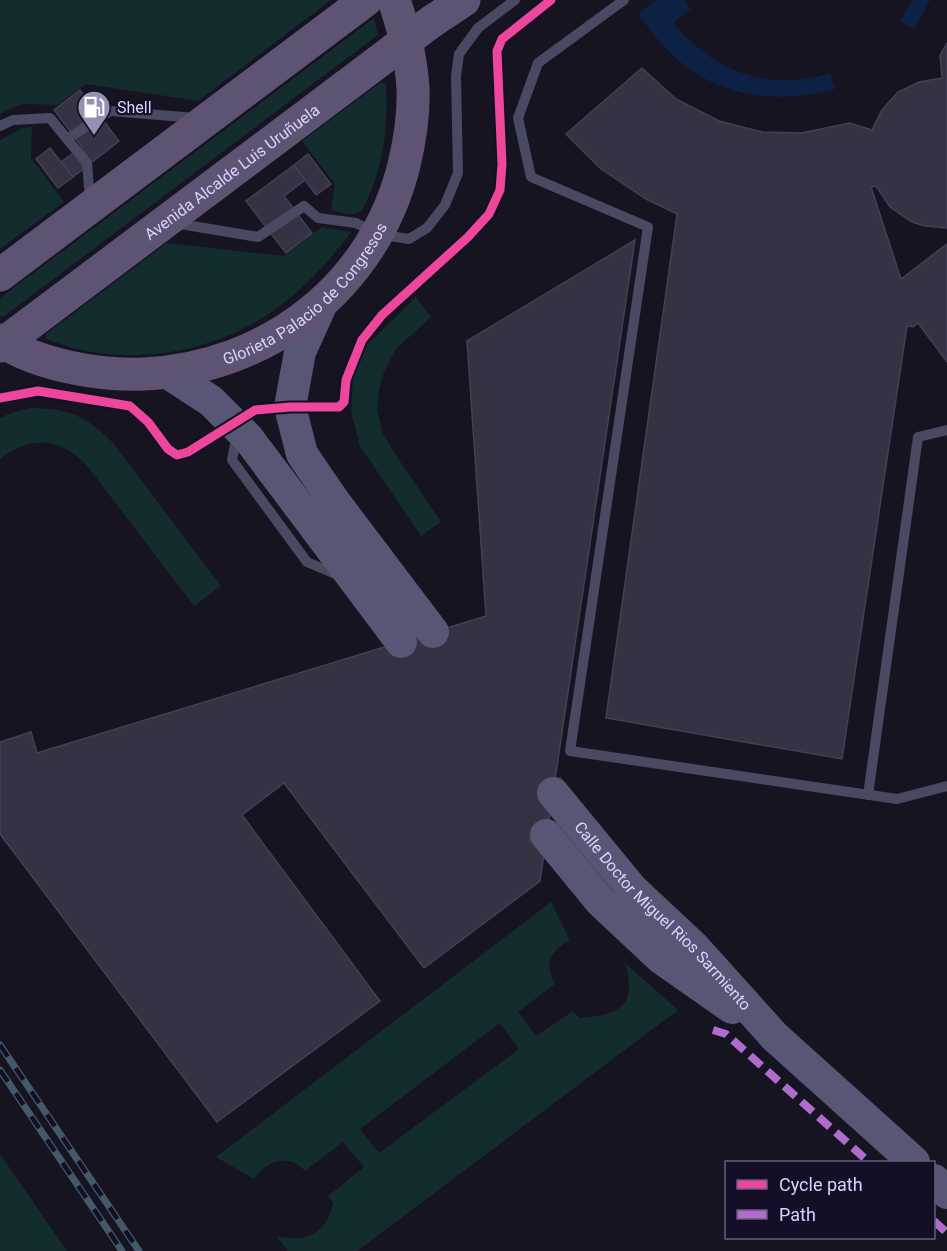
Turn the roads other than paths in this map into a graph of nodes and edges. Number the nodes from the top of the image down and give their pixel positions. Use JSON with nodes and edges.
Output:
{"nodes":[{"id":1,"x":366,"y":0,"type":"edge"},
{"id":2,"x":394,"y":0,"type":"edge"},
{"id":3,"x":464,"y":0,"type":"edge"},
{"id":4,"x":515,"y":0,"type":"edge"},
{"id":5,"x":624,"y":0,"type":"edge"},
{"id":6,"x":429,"y":21,"type":"edge"},
{"id":7,"x":208,"y":119,"type":"junction"},
{"id":8,"x":0,"y":126,"type":"edge"},
{"id":9,"x":67,"y":139,"type":"junction"},
{"id":10,"x":91,"y":207,"type":"junction"},
{"id":11,"x":165,"y":222,"type":"junction"},
{"id":12,"x":377,"y":234,"type":"junction"},
{"id":13,"x":0,"y":274,"type":"edge"},
{"id":14,"x":323,"y":302,"type":"junction"},
{"id":15,"x":1,"y":343,"type":"edge"},
{"id":16,"x":168,"y":373,"type":"junction"},
{"id":17,"x":947,"y":430,"type":"edge"},
{"id":18,"x":433,"y":632,"type":"tunnel mouth"},
{"id":19,"x":402,"y":642,"type":"tunnel mouth"},
{"id":20,"x":947,"y":786,"type":"edge"},
{"id":21,"x":553,"y":793,"type":"tunnel mouth"},
{"id":22,"x":868,"y":795,"type":"junction"},
{"id":23,"x":546,"y":835,"type":"tunnel mouth"},
{"id":24,"x":775,"y":1037,"type":"junction"},
{"id":25,"x":913,"y":1161,"type":"edge"},
{"id":26,"x":935,"y":1182,"type":"edge"},
{"id":27,"x":947,"y":1193,"type":"edge"}],
"edges":[{"from":1,"to":7,"type":"main road"},
{"from":2,"to":6,"type":"main road","name":"Glorieta Palacio de Congresos"},
{"from":3,"to":6,"type":"main road","name":"Avenida Alcalde Luis Uruñuela"},
{"from":4,"to":12,"type":"lane"},
{"from":5,"to":22,"type":"lane"},
{"from":6,"to":11,"type":"main road","name":"Avenida Alcalde Luis Uruñuela"},
{"from":6,"to":12,"type":"main road","name":"Glorieta Palacio de Congresos"},
{"from":7,"to":9,"type":"lane"},
{"from":7,"to":10,"type":"main road"},
{"from":8,"to":9,"type":"lane"},
{"from":9,"to":10,"type":"lane"},
{"from":10,"to":13,"type":"main road"},
{"from":11,"to":12,"type":"lane"},
{"from":11,"to":15,"type":"main road","name":"Avenida Alcalde Luis Uruñuela"},
{"from":12,"to":14,"type":"main road","name":"Glorieta Palacio de Congresos"},
{"from":14,"to":16,"type":"main road","name":"Glorieta Palacio de Congresos"},
{"from":14,"to":18,"type":"main road"},
{"from":15,"to":16,"type":"main road","name":"Glorieta Palacio de Congresos"},
{"from":16,"to":19,"type":"main road"},
{"from":17,"to":22,"type":"lane"},
{"from":20,"to":22,"type":"lane"},
{"from":21,"to":24,"type":"main road","name":"Calle Doctor Miguel Rios Sarmiento"},
{"from":23,"to":24,"type":"main road","name":"Calle Doctor Miguel Rios Sarmiento"},
{"from":24,"to":25,"type":"main road","name":"Calle Doctor Miguel Rios Sarmiento"},
{"from":26,"to":27,"type":"main road"}]}
